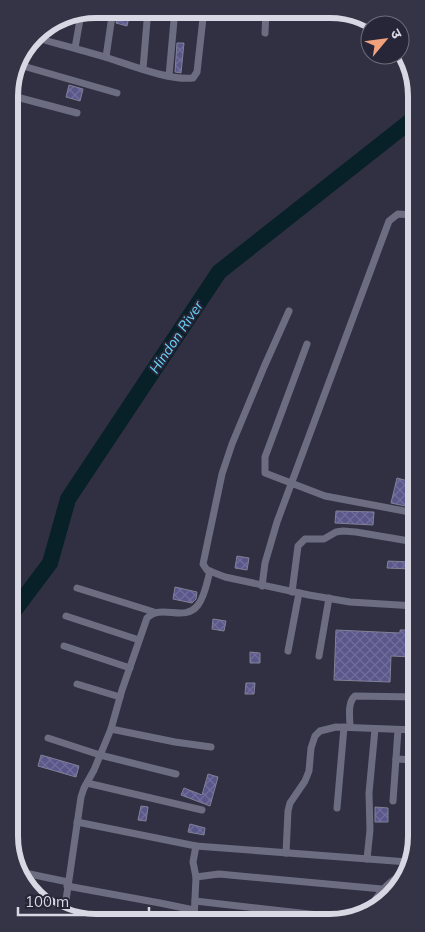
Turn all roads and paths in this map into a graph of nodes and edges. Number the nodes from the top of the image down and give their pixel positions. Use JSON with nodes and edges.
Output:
{"nodes":[{"id":1,"x":112,"y":18,"type":"edge"},
{"id":2,"x":147,"y":18,"type":"edge"},
{"id":3,"x":174,"y":18,"type":"edge"},
{"id":4,"x":203,"y":18,"type":"edge"},
{"id":5,"x":266,"y":18,"type":"edge"},
{"id":6,"x":80,"y":19,"type":"edge"},
{"id":7,"x":265,"y":33,"type":"dead end"},
{"id":8,"x":42,"y":39,"type":"edge"},
{"id":9,"x":75,"y":48,"type":"junction"},
{"id":10,"x":106,"y":57,"type":"junction"},
{"id":11,"x":24,"y":66,"type":"edge"},
{"id":12,"x":143,"y":69,"type":"junction"},
{"id":13,"x":169,"y":76,"type":"junction"},
{"id":14,"x":118,"y":93,"type":"dead end"},
{"id":15,"x":18,"y":97,"type":"edge"},
{"id":16,"x":77,"y":113,"type":"dead end"},
{"id":17,"x":408,"y":215,"type":"edge"},
{"id":18,"x":289,"y":311,"type":"dead end"},
{"id":19,"x":307,"y":344,"type":"dead end"},
{"id":20,"x":291,"y":484,"type":"junction"},
{"id":21,"x":407,"y":512,"type":"edge"},
{"id":22,"x":407,"y":541,"type":"edge"},
{"id":23,"x":210,"y":571,"type":"junction"},
{"id":24,"x":262,"y":586,"type":"junction"},
{"id":25,"x":77,"y":588,"type":"dead end"},
{"id":26,"x":296,"y":592,"type":"junction"},
{"id":27,"x":329,"y":598,"type":"junction"},
{"id":28,"x":407,"y":606,"type":"edge"},
{"id":29,"x":154,"y":612,"type":"junction"},
{"id":30,"x":66,"y":616,"type":"dead end"},
{"id":31,"x":140,"y":640,"type":"junction"},
{"id":32,"x":64,"y":646,"type":"dead end"},
{"id":33,"x":288,"y":651,"type":"dead end"},
{"id":34,"x":320,"y":656,"type":"dead end"},
{"id":35,"x":130,"y":668,"type":"junction"},
{"id":36,"x":77,"y":684,"type":"dead end"},
{"id":37,"x":120,"y":697,"type":"junction"},
{"id":38,"x":407,"y":697,"type":"edge"},
{"id":39,"x":347,"y":727,"type":"junction"},
{"id":40,"x":111,"y":729,"type":"junction"},
{"id":41,"x":375,"y":729,"type":"junction"},
{"id":42,"x":398,"y":730,"type":"junction"},
{"id":43,"x":407,"y":730,"type":"edge"},
{"id":44,"x":48,"y":738,"type":"dead end"},
{"id":45,"x":210,"y":747,"type":"dead end"},
{"id":46,"x":100,"y":755,"type":"junction"},
{"id":47,"x":396,"y":759,"type":"junction"},
{"id":48,"x":407,"y":760,"type":"edge"},
{"id":49,"x":176,"y":774,"type":"dead end"},
{"id":50,"x":87,"y":783,"type":"junction"},
{"id":51,"x":393,"y":800,"type":"dead end"},
{"id":52,"x":337,"y":808,"type":"dead end"},
{"id":53,"x":202,"y":810,"type":"dead end"},
{"id":54,"x":77,"y":822,"type":"junction"},
{"id":55,"x":196,"y":846,"type":"junction"},
{"id":56,"x":286,"y":853,"type":"junction"},
{"id":57,"x":367,"y":858,"type":"junction"},
{"id":58,"x":403,"y":861,"type":"edge"},
{"id":59,"x":27,"y":874,"type":"edge"},
{"id":60,"x":196,"y":877,"type":"junction"},
{"id":61,"x":394,"y":880,"type":"edge"},
{"id":62,"x":68,"y":884,"type":"junction"},
{"id":63,"x":382,"y":889,"type":"junction"},
{"id":64,"x":376,"y":899,"type":"edge"},
{"id":65,"x":194,"y":901,"type":"junction"},
{"id":66,"x":65,"y":908,"type":"edge"},
{"id":67,"x":194,"y":910,"type":"junction"},
{"id":68,"x":194,"y":914,"type":"edge"},
{"id":69,"x":310,"y":914,"type":"edge"}],
"edges":[{"from":1,"to":10,"type":"street"},
{"from":2,"to":12,"type":"street"},
{"from":3,"to":13,"type":"street"},
{"from":4,"to":13,"type":"street"},
{"from":5,"to":7,"type":"street"},
{"from":6,"to":9,"type":"street"},
{"from":8,"to":9,"type":"street"},
{"from":9,"to":10,"type":"street"},
{"from":10,"to":12,"type":"street"},
{"from":11,"to":14,"type":"street"},
{"from":12,"to":13,"type":"street"},
{"from":15,"to":16,"type":"street"},
{"from":17,"to":20,"type":"street"},
{"from":18,"to":23,"type":"street"},
{"from":19,"to":20,"type":"street"},
{"from":20,"to":21,"type":"street"},
{"from":20,"to":24,"type":"street"},
{"from":22,"to":26,"type":"street"},
{"from":23,"to":24,"type":"street"},
{"from":23,"to":29,"type":"street"},
{"from":24,"to":26,"type":"street"},
{"from":25,"to":29,"type":"street"},
{"from":26,"to":27,"type":"street"},
{"from":26,"to":33,"type":"street"},
{"from":27,"to":28,"type":"street"},
{"from":27,"to":34,"type":"street"},
{"from":29,"to":31,"type":"street"},
{"from":30,"to":31,"type":"street"},
{"from":31,"to":35,"type":"street"},
{"from":32,"to":35,"type":"street"},
{"from":35,"to":37,"type":"street"},
{"from":36,"to":37,"type":"street"},
{"from":37,"to":40,"type":"street"},
{"from":38,"to":39,"type":"street"},
{"from":39,"to":41,"type":"street"},
{"from":39,"to":52,"type":"street"},
{"from":39,"to":56,"type":"street"},
{"from":40,"to":45,"type":"street"},
{"from":40,"to":46,"type":"street"},
{"from":41,"to":42,"type":"street"},
{"from":41,"to":57,"type":"street"},
{"from":42,"to":43,"type":"street"},
{"from":42,"to":47,"type":"street"},
{"from":44,"to":46,"type":"street"},
{"from":46,"to":49,"type":"street"},
{"from":46,"to":50,"type":"street"},
{"from":47,"to":48,"type":"street"},
{"from":47,"to":51,"type":"street"},
{"from":50,"to":53,"type":"street"},
{"from":50,"to":54,"type":"street"},
{"from":54,"to":55,"type":"street"},
{"from":54,"to":62,"type":"street"},
{"from":55,"to":56,"type":"street"},
{"from":55,"to":60,"type":"street"},
{"from":56,"to":57,"type":"street"},
{"from":57,"to":58,"type":"street"},
{"from":59,"to":62,"type":"street"},
{"from":60,"to":63,"type":"street"},
{"from":60,"to":65,"type":"street"},
{"from":61,"to":63,"type":"street"},
{"from":62,"to":66,"type":"street"},
{"from":62,"to":67,"type":"street"},
{"from":63,"to":64,"type":"street"},
{"from":65,"to":67,"type":"street"},
{"from":65,"to":69,"type":"street"},
{"from":67,"to":68,"type":"street"}]}
